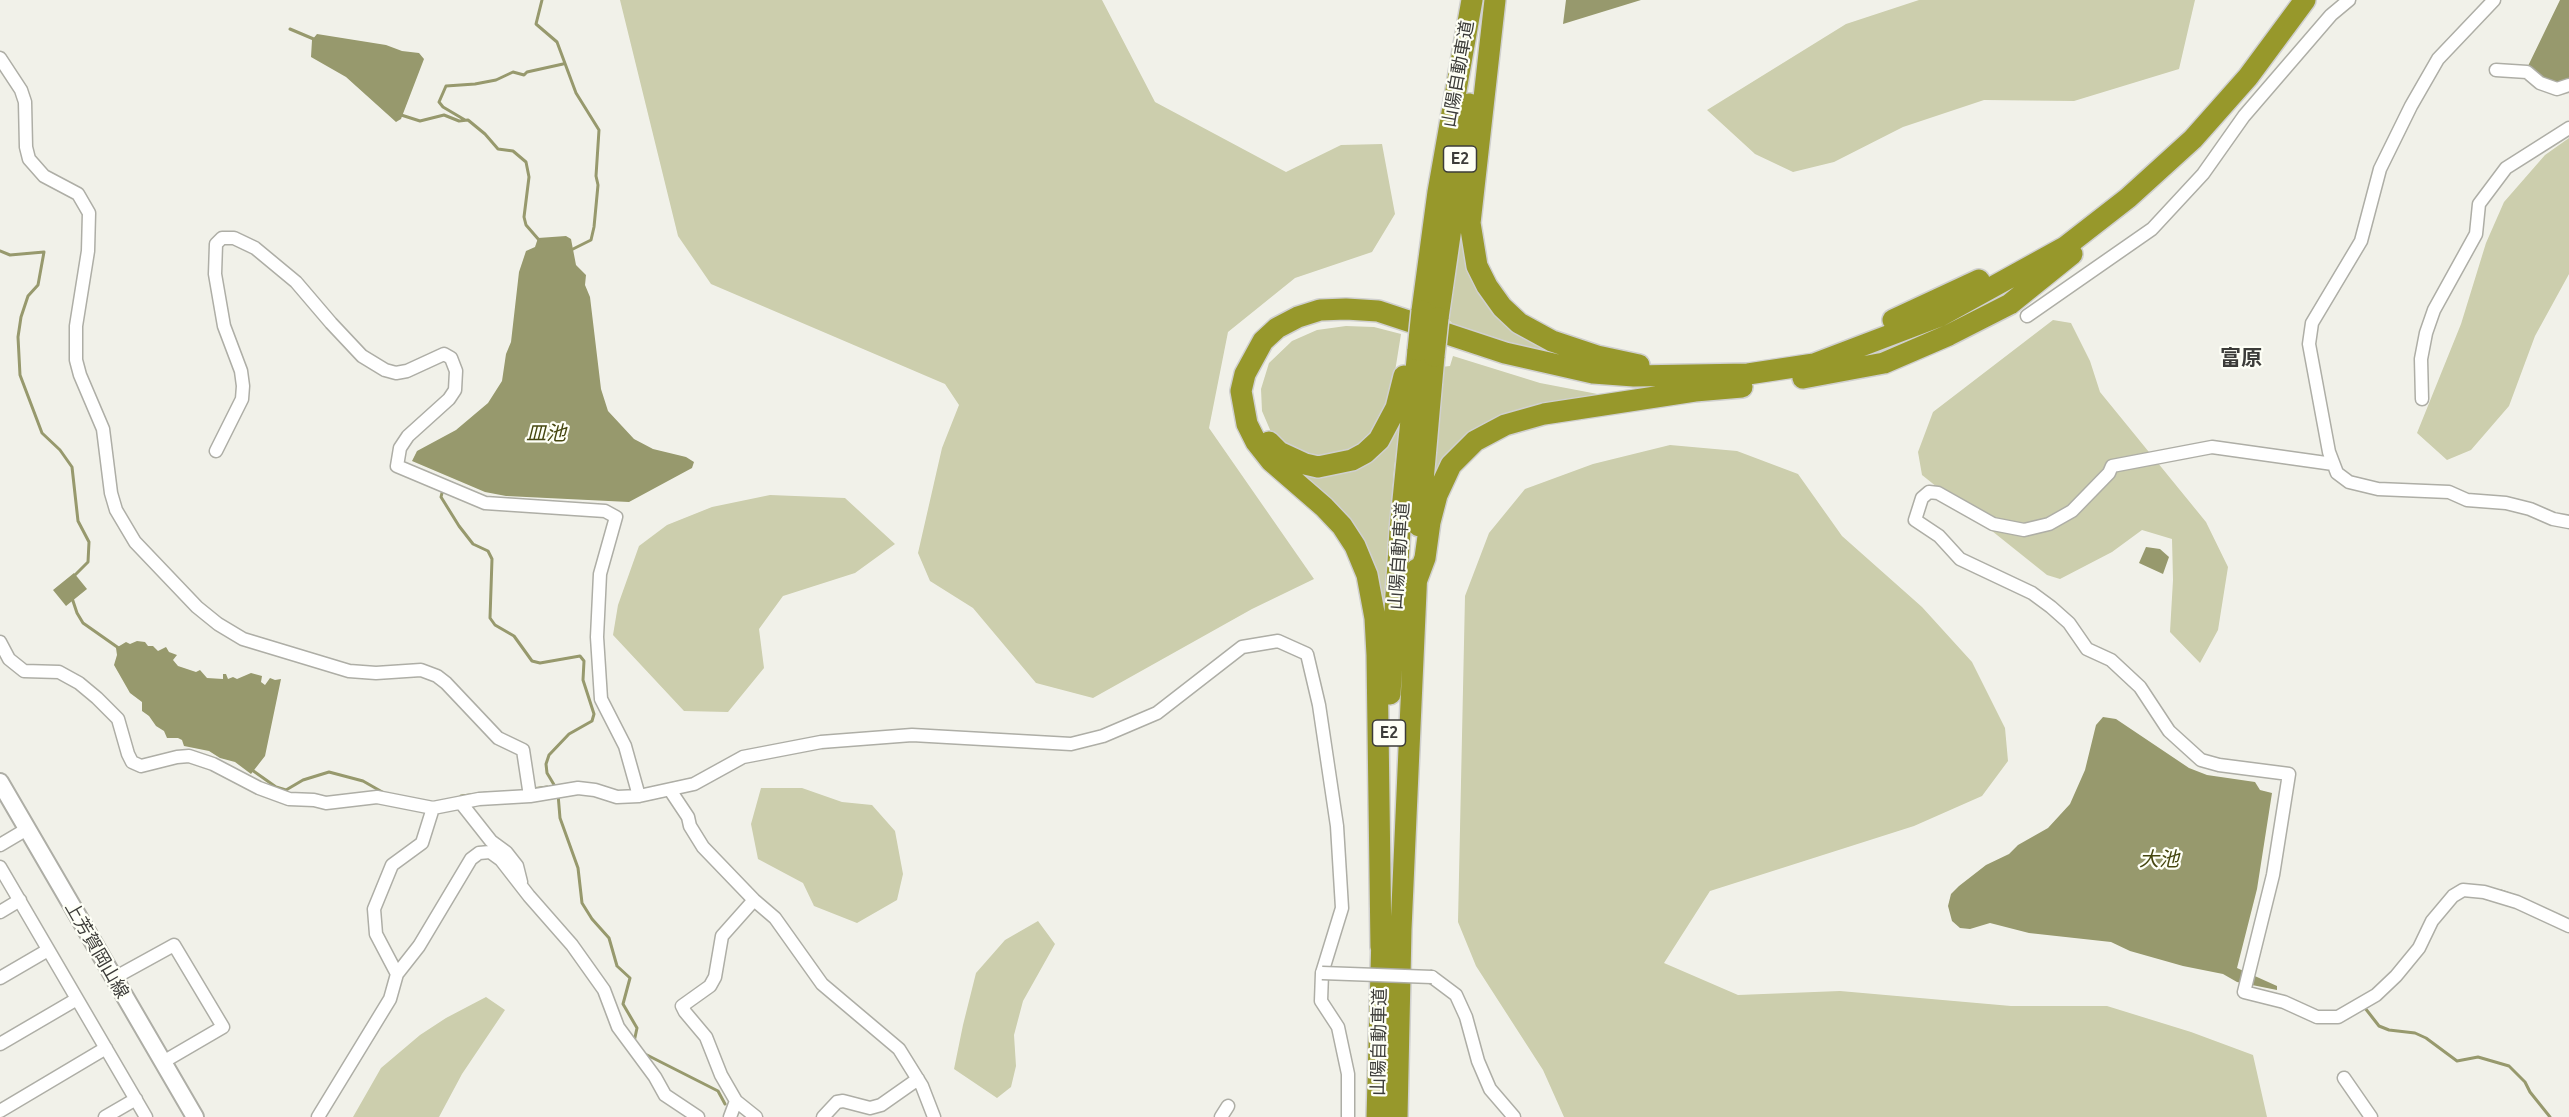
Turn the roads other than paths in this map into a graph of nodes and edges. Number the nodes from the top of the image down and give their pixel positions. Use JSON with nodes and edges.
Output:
{"nodes":[{"id":1,"x":1472,"y":0,"type":"edge"},
{"id":2,"x":1488,"y":0,"type":"edge"},
{"id":3,"x":1495,"y":0,"type":"edge"},
{"id":4,"x":2305,"y":0,"type":"edge"},
{"id":5,"x":2317,"y":0,"type":"edge"},
{"id":6,"x":2349,"y":0,"type":"edge"},
{"id":7,"x":2494,"y":0,"type":"edge"},
{"id":8,"x":0,"y":58,"type":"edge"},
{"id":9,"x":2496,"y":70,"type":"dead end"},
{"id":10,"x":2569,"y":86,"type":"edge"},
{"id":11,"x":2569,"y":128,"type":"edge"},
{"id":12,"x":2068,"y":251,"type":"junction"},
{"id":13,"x":1430,"y":315,"type":"junction"},
{"id":14,"x":2027,"y":316,"type":"dead end"},
{"id":15,"x":1420,"y":351,"type":"junction"},
{"id":16,"x":1698,"y":383,"type":"junction"},
{"id":17,"x":2422,"y":399,"type":"dead end"},
{"id":18,"x":216,"y":451,"type":"dead end"},
{"id":19,"x":2333,"y":464,"type":"junction"},
{"id":20,"x":2569,"y":522,"type":"edge"},
{"id":21,"x":1416,"y":582,"type":"junction"},
{"id":22,"x":0,"y":642,"type":"edge"},
{"id":23,"x":0,"y":782,"type":"edge"},
{"id":24,"x":670,"y":790,"type":"junction"},
{"id":25,"x":529,"y":792,"type":"junction"},
{"id":26,"x":639,"y":796,"type":"junction"},
{"id":27,"x":461,"y":803,"type":"junction"},
{"id":28,"x":433,"y":808,"type":"junction"},
{"id":29,"x":27,"y":829,"type":"junction"},
{"id":30,"x":0,"y":845,"type":"edge"},
{"id":31,"x":0,"y":867,"type":"edge"},
{"id":32,"x":521,"y":883,"type":"junction"},
{"id":33,"x":20,"y":900,"type":"junction"},
{"id":34,"x":754,"y":900,"type":"junction"},
{"id":35,"x":0,"y":912,"type":"edge"},
{"id":36,"x":2569,"y":926,"type":"edge"},
{"id":37,"x":1381,"y":947,"type":"junction"},
{"id":38,"x":48,"y":950,"type":"junction"},
{"id":39,"x":1322,"y":973,"type":"junction"},
{"id":40,"x":397,"y":974,"type":"junction"},
{"id":41,"x":0,"y":978,"type":"edge"},
{"id":42,"x":114,"y":978,"type":"junction"},
{"id":43,"x":77,"y":999,"type":"junction"},
{"id":44,"x":0,"y":1044,"type":"edge"},
{"id":45,"x":106,"y":1048,"type":"junction"},
{"id":46,"x":163,"y":1062,"type":"junction"},
{"id":47,"x":2344,"y":1078,"type":"dead end"},
{"id":48,"x":918,"y":1079,"type":"junction"},
{"id":49,"x":136,"y":1099,"type":"junction"},
{"id":50,"x":736,"y":1101,"type":"junction"},
{"id":51,"x":1228,"y":1106,"type":"dead end"},
{"id":52,"x":0,"y":1111,"type":"edge"},
{"id":53,"x":105,"y":1117,"type":"edge"},
{"id":54,"x":146,"y":1117,"type":"edge"},
{"id":55,"x":195,"y":1117,"type":"edge"},
{"id":56,"x":318,"y":1117,"type":"edge"},
{"id":57,"x":698,"y":1117,"type":"edge"},
{"id":58,"x":730,"y":1117,"type":"edge"},
{"id":59,"x":756,"y":1117,"type":"edge"},
{"id":60,"x":823,"y":1117,"type":"edge"},
{"id":61,"x":934,"y":1117,"type":"edge"},
{"id":62,"x":1221,"y":1117,"type":"edge"},
{"id":63,"x":1348,"y":1117,"type":"edge"},
{"id":64,"x":1377,"y":1117,"type":"edge"},
{"id":65,"x":1397,"y":1117,"type":"edge"},
{"id":66,"x":1514,"y":1117,"type":"edge"},
{"id":67,"x":2371,"y":1117,"type":"edge"}],
"edges":[{"from":1,"to":13,"type":"highway","name":"山陽自動車道","number":"E2"},
{"from":2,"to":13,"type":"highway","name":"山陽自動車道","number":"E2"},
{"from":3,"to":16,"type":"highway"},
{"from":4,"to":12,"type":"highway"},
{"from":5,"to":12,"type":"highway"},
{"from":6,"to":14,"type":"street"},
{"from":7,"to":19,"type":"street"},
{"from":8,"to":25,"type":"street"},
{"from":9,"to":10,"type":"street"},
{"from":11,"to":17,"type":"street"},
{"from":12,"to":16,"type":"highway"},
{"from":13,"to":15,"type":"highway","name":"山陽自動車道","number":"E2","bridge":true},
{"from":15,"to":16,"type":"highway"},
{"from":15,"to":21,"type":"highway","name":"山陽自動車道","number":"E2"},
{"from":15,"to":37,"type":"highway","name":"山陽自動車道","number":"E2"},
{"from":16,"to":21,"type":"highway"},
{"from":16,"to":37,"type":"highway"},
{"from":18,"to":26,"type":"street"},
{"from":19,"to":20,"type":"street"},
{"from":19,"to":36,"type":"street"},
{"from":21,"to":65,"type":"highway","name":"山陽自動車道","number":"E2"},
{"from":22,"to":28,"type":"street"},
{"from":23,"to":29,"type":"main road","name":"上芳賀岡山線"},
{"from":24,"to":26,"type":"street"},
{"from":24,"to":34,"type":"street"},
{"from":24,"to":39,"type":"street"},
{"from":25,"to":26,"type":"street"},
{"from":25,"to":27,"type":"street"},
{"from":27,"to":28,"type":"street"},
{"from":27,"to":32,"type":"street"},
{"from":28,"to":40,"type":"street"},
{"from":29,"to":30,"type":"street"},
{"from":29,"to":42,"type":"main road","name":"上芳賀岡山線"},
{"from":31,"to":33,"type":"street"},
{"from":32,"to":40,"type":"street"},
{"from":32,"to":57,"type":"street"},
{"from":33,"to":35,"type":"street"},
{"from":33,"to":38,"type":"street"},
{"from":34,"to":48,"type":"street"},
{"from":34,"to":50,"type":"street"},
{"from":37,"to":64,"type":"highway","name":"山陽自動車道","number":"E2"},
{"from":38,"to":41,"type":"street"},
{"from":38,"to":43,"type":"street"},
{"from":39,"to":63,"type":"street"},
{"from":39,"to":66,"type":"street","bridge":true},
{"from":40,"to":56,"type":"street"},
{"from":42,"to":46,"type":"main road","name":"上芳賀岡山線"},
{"from":42,"to":46,"type":"street"},
{"from":43,"to":44,"type":"street"},
{"from":43,"to":45,"type":"street"},
{"from":45,"to":49,"type":"street"},
{"from":45,"to":52,"type":"street"},
{"from":46,"to":55,"type":"main road","name":"上芳賀岡山線"},
{"from":47,"to":67,"type":"street"},
{"from":48,"to":60,"type":"street"},
{"from":48,"to":61,"type":"street"},
{"from":49,"to":53,"type":"street"},
{"from":49,"to":54,"type":"street"},
{"from":50,"to":58,"type":"street"},
{"from":50,"to":59,"type":"street"},
{"from":51,"to":62,"type":"street"}]}
